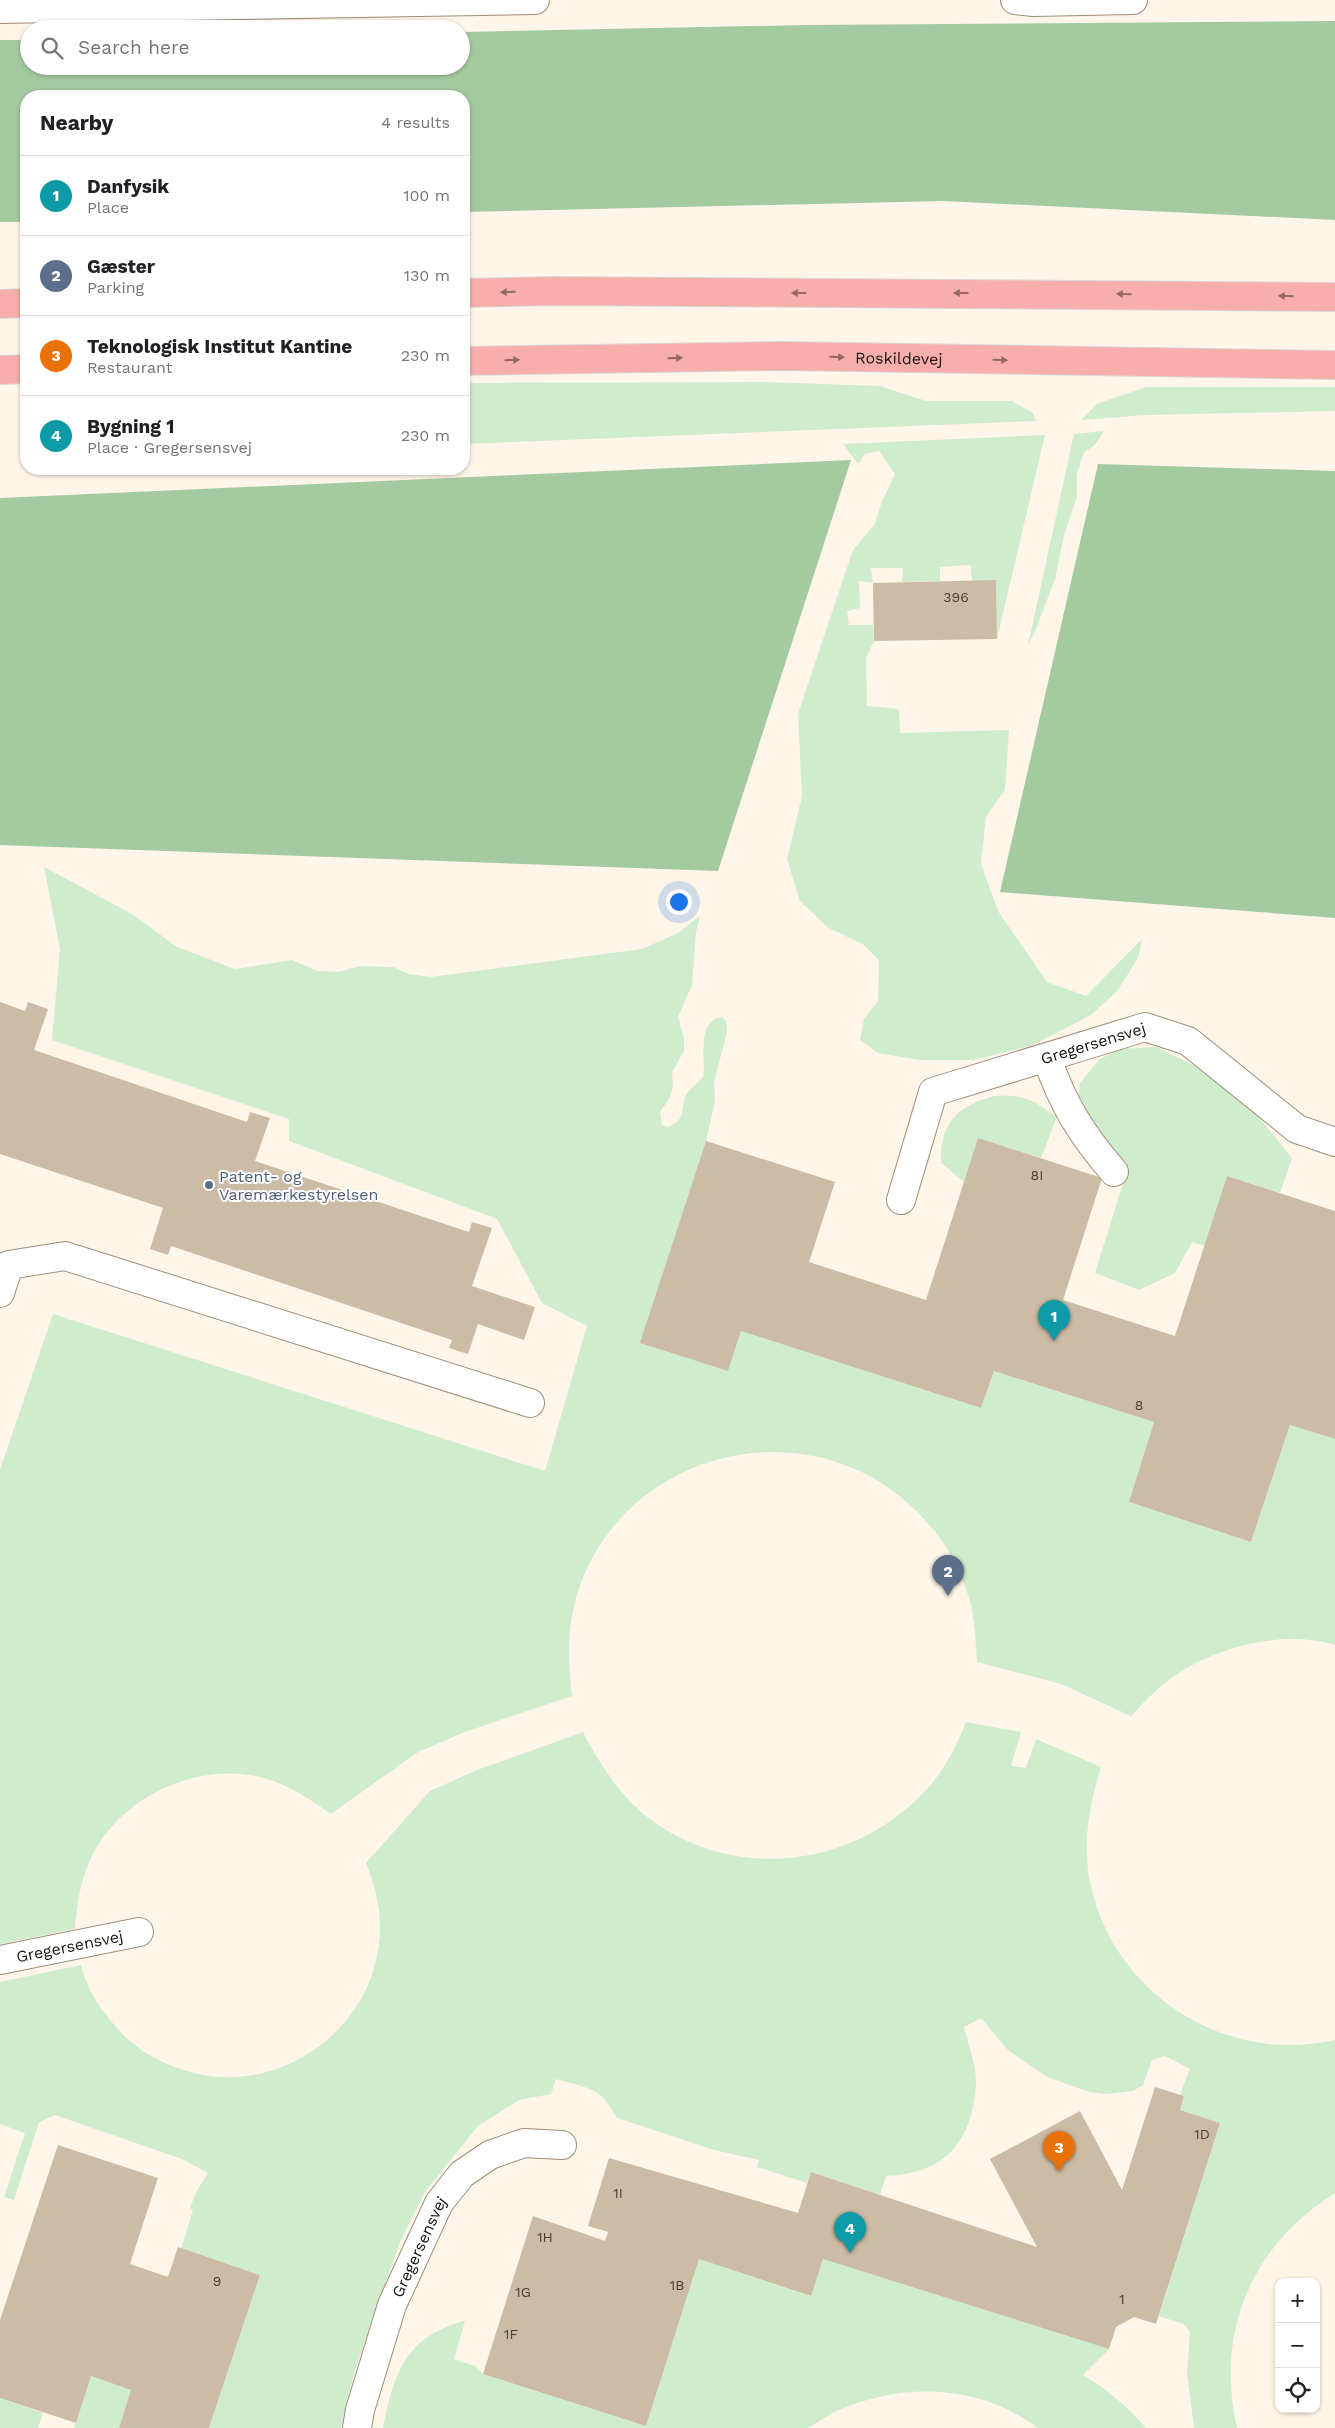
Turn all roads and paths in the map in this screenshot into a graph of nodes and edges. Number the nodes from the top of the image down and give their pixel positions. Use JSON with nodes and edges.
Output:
{"nodes":[{"id":1,"x":535,"y":0,"type":"edge"},
{"id":2,"x":1015,"y":0,"type":"edge"},
{"id":3,"x":1133,"y":0,"type":"edge"},
{"id":4,"x":0,"y":9,"type":"edge"},
{"id":5,"x":470,"y":293,"type":"edge"},
{"id":6,"x":1335,"y":297,"type":"edge"},
{"id":7,"x":20,"y":303,"type":"edge"},
{"id":8,"x":0,"y":304,"type":"edge"},
{"id":9,"x":470,"y":361,"type":"edge"},
{"id":10,"x":1335,"y":365,"type":"edge"},
{"id":11,"x":20,"y":369,"type":"edge"},
{"id":12,"x":0,"y":370,"type":"edge"},
{"id":13,"x":1047,"y":1058,"type":"junction"},
{"id":14,"x":1335,"y":1142,"type":"edge"},
{"id":15,"x":1114,"y":1172,"type":"dead end"},
{"id":16,"x":901,"y":1200,"type":"dead end"},
{"id":17,"x":0,"y":1293,"type":"edge"},
{"id":18,"x":530,"y":1403,"type":"dead end"},
{"id":19,"x":139,"y":1932,"type":"dead end"},
{"id":20,"x":0,"y":1960,"type":"edge"},
{"id":21,"x":562,"y":2145,"type":"dead end"},
{"id":22,"x":357,"y":2428,"type":"edge"}],
"edges":[{"from":1,"to":4,"type":"street"},
{"from":2,"to":3,"type":"street"},
{"from":6,"to":5,"type":"main road","one_way":true},
{"from":7,"to":8,"type":"main road"},
{"from":9,"to":10,"type":"main road","name":"Roskildevej","one_way":true},
{"from":11,"to":12,"type":"main road"},
{"from":13,"to":14,"type":"street","name":"Gregersensvej"},
{"from":13,"to":15,"type":"street"},
{"from":13,"to":16,"type":"street","name":"Gregersensvej"},
{"from":17,"to":18,"type":"street"},
{"from":19,"to":20,"type":"street","name":"Gregersensvej"},
{"from":21,"to":22,"type":"street","name":"Gregersensvej"}]}
